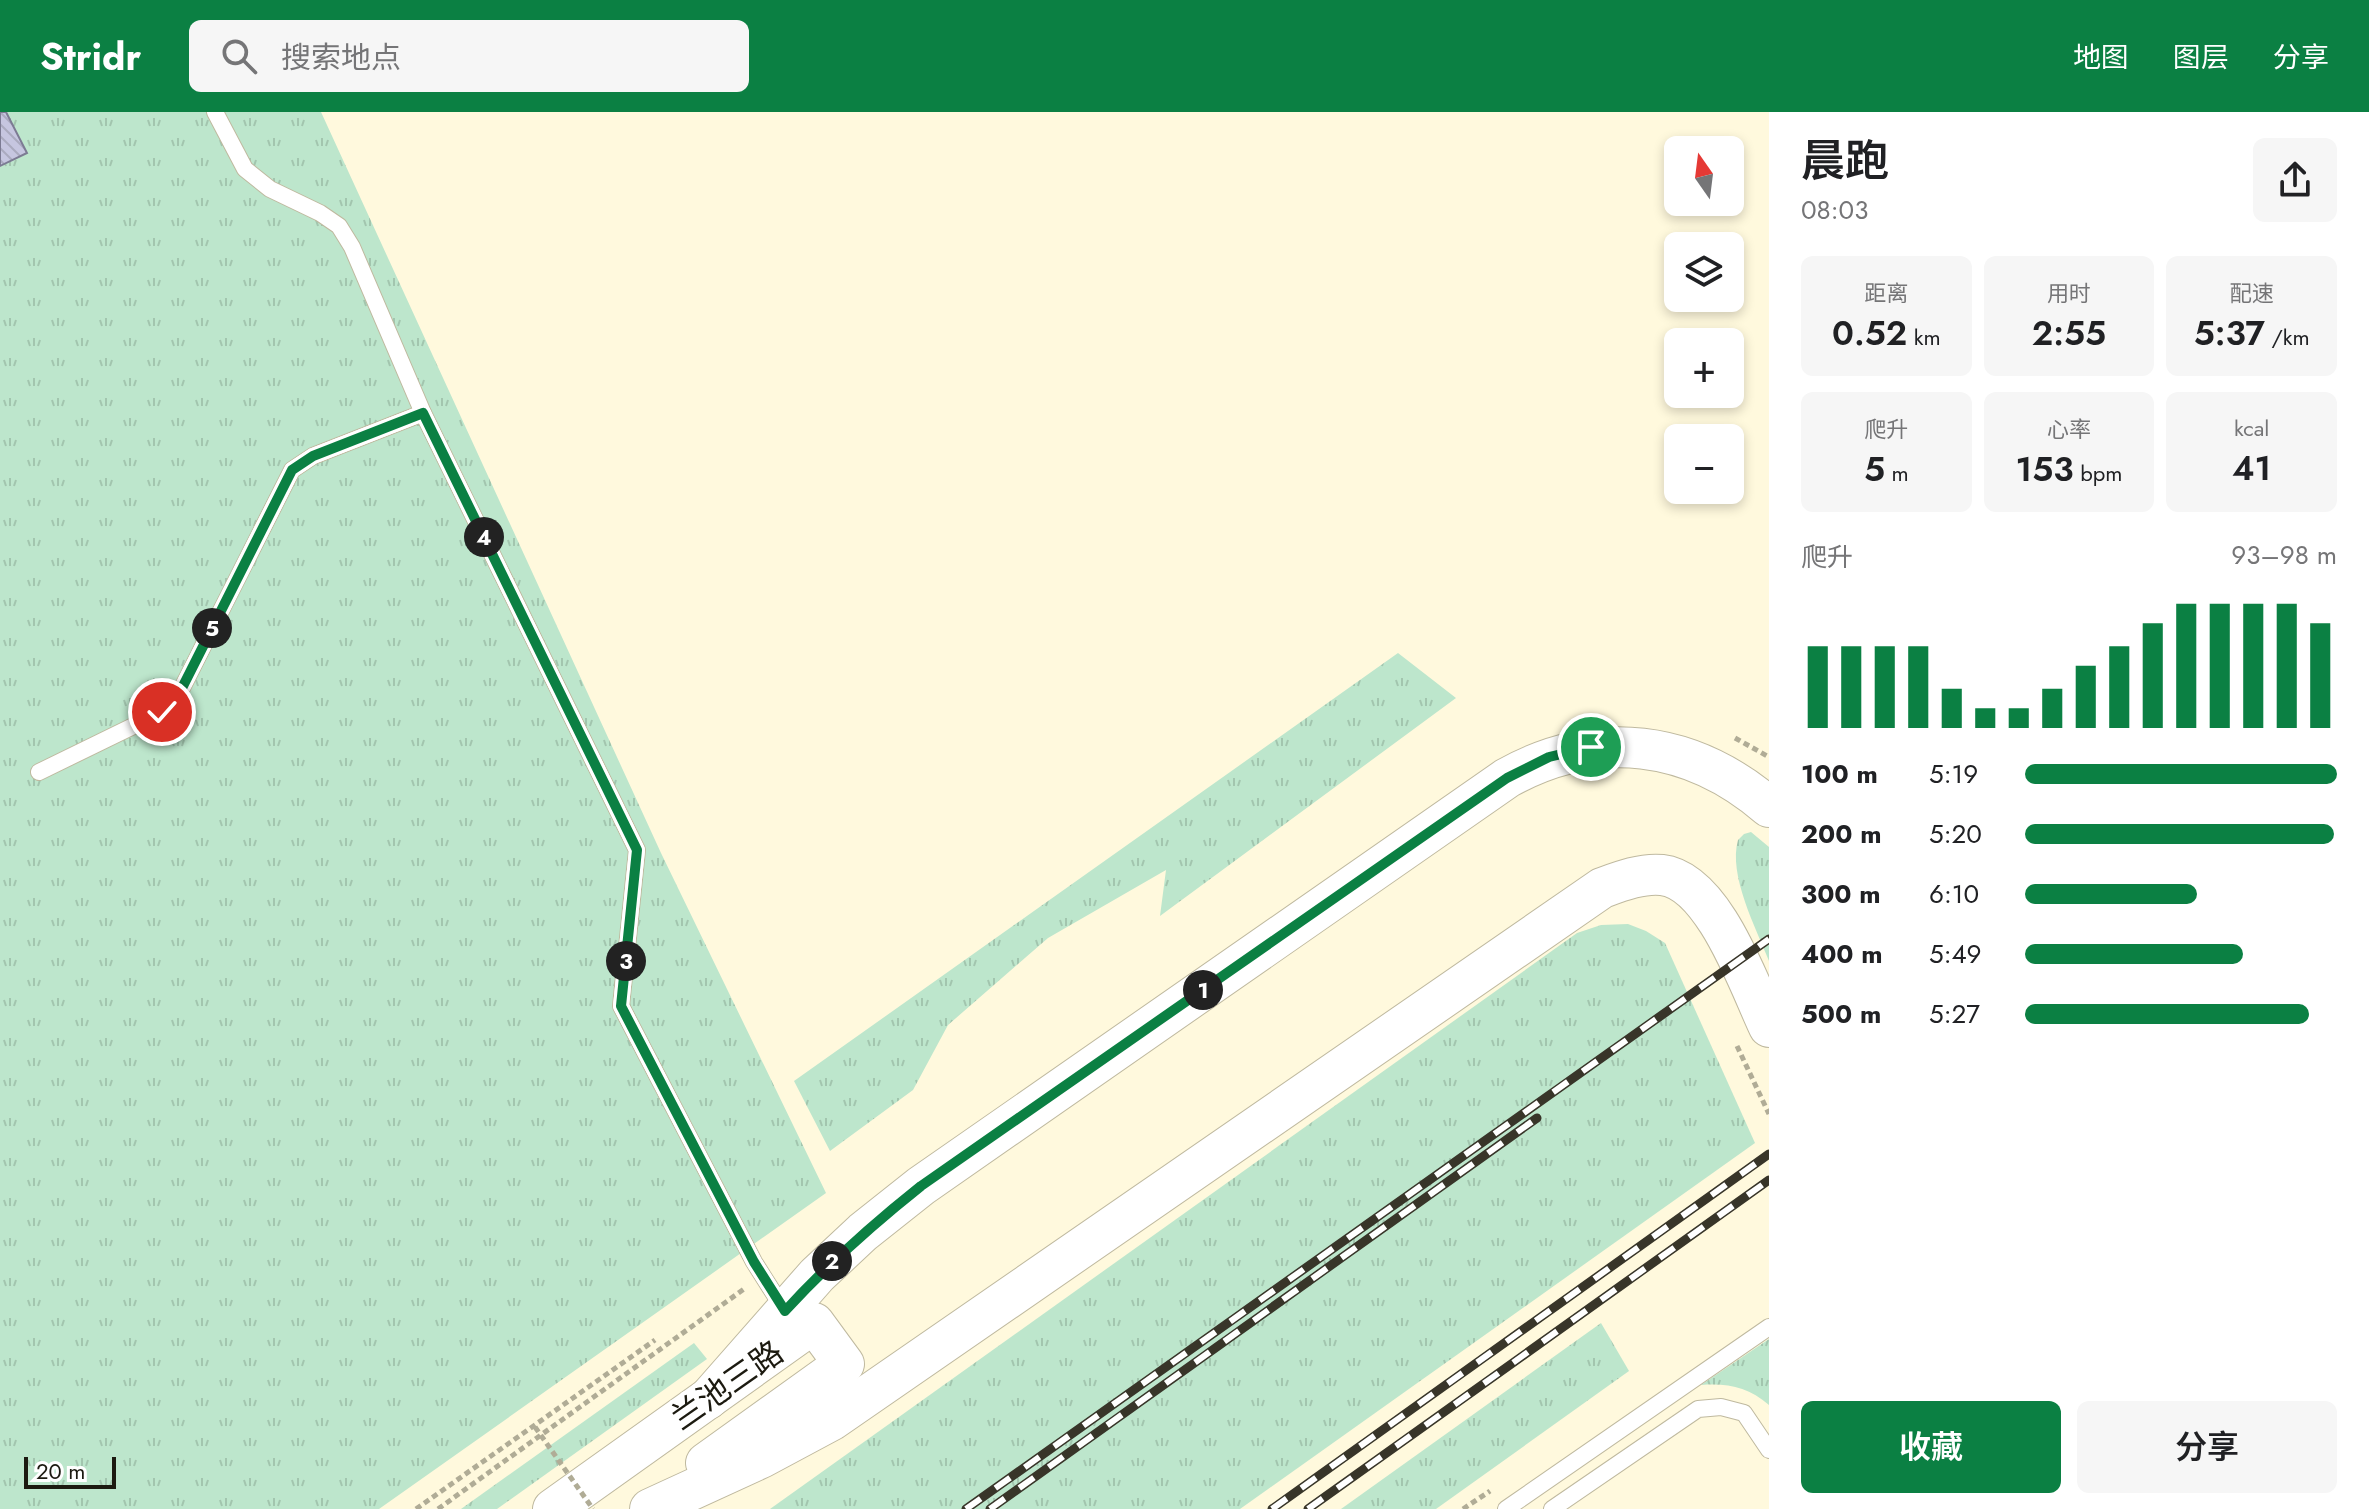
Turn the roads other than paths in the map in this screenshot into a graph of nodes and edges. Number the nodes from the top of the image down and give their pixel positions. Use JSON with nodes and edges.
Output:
{"nodes":[{"id":1,"x":215,"y":112,"type":"edge"},
{"id":2,"x":423,"y":413,"type":"junction"},
{"id":3,"x":39,"y":772,"type":"dead end"},
{"id":4,"x":1769,"y":807,"type":"edge"},
{"id":5,"x":1753,"y":1036,"type":"edge"},
{"id":6,"x":785,"y":1311,"type":"junction"},
{"id":7,"x":1769,"y":1327,"type":"edge"},
{"id":8,"x":708,"y":1399,"type":"junction"},
{"id":9,"x":1769,"y":1450,"type":"edge"},
{"id":10,"x":553,"y":1509,"type":"edge"},
{"id":11,"x":643,"y":1509,"type":"edge"},
{"id":12,"x":650,"y":1509,"type":"edge"},
{"id":13,"x":1506,"y":1509,"type":"edge"},
{"id":14,"x":1552,"y":1509,"type":"edge"}],
"edges":[{"from":1,"to":2,"type":"lane"},
{"from":2,"to":3,"type":"lane"},
{"from":2,"to":6,"type":"lane"},
{"from":4,"to":6,"type":"street"},
{"from":5,"to":12,"type":"street"},
{"from":6,"to":8,"type":"street"},
{"from":7,"to":13,"type":"lane"},
{"from":8,"to":10,"type":"street","name":"兰池三路"},
{"from":8,"to":11,"type":"street","name":"兰池三路"},
{"from":9,"to":14,"type":"lane"}]}
